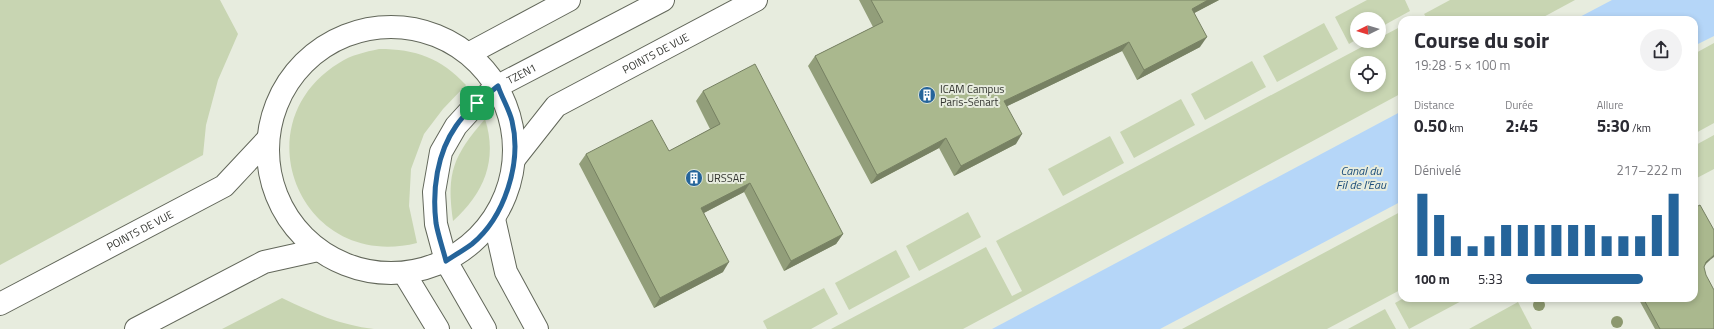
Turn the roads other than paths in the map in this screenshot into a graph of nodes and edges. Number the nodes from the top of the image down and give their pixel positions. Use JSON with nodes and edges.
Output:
{"nodes":[{"id":1,"x":569,"y":0,"type":"edge"},
{"id":2,"x":663,"y":0,"type":"edge"},
{"id":3,"x":756,"y":0,"type":"edge"},
{"id":4,"x":470,"y":53,"type":"junction"},
{"id":5,"x":498,"y":86,"type":"junction"},
{"id":6,"x":267,"y":140,"type":"junction"},
{"id":7,"x":515,"y":158,"type":"junction"},
{"id":8,"x":494,"y":219,"type":"junction"},
{"id":9,"x":318,"y":250,"type":"junction"},
{"id":10,"x":446,"y":261,"type":"junction"},
{"id":11,"x":404,"y":273,"type":"junction"},
{"id":12,"x":0,"y":304,"type":"edge"},
{"id":13,"x":136,"y":329,"type":"edge"},
{"id":14,"x":438,"y":329,"type":"edge"},
{"id":15,"x":485,"y":329,"type":"edge"},
{"id":16,"x":537,"y":329,"type":"edge"}],
"edges":[{"from":1,"to":4,"type":"street"},
{"from":2,"to":5,"type":"street","name":"TZEN1"},
{"from":3,"to":7,"type":"street","name":"POINTS DE VUE"},
{"from":4,"to":5,"type":"street"},
{"from":4,"to":6,"type":"street"},
{"from":5,"to":7,"type":"street"},
{"from":5,"to":10,"type":"street","name":"TZEN1"},
{"from":6,"to":9,"type":"street"},
{"from":6,"to":12,"type":"street","name":"POINTS DE VUE"},
{"from":7,"to":8,"type":"street"},
{"from":8,"to":10,"type":"street"},
{"from":8,"to":16,"type":"street"},
{"from":9,"to":11,"type":"street"},
{"from":9,"to":13,"type":"street"},
{"from":10,"to":11,"type":"street"},
{"from":10,"to":15,"type":"street","name":"TZEN1"},
{"from":11,"to":14,"type":"street"}]}
